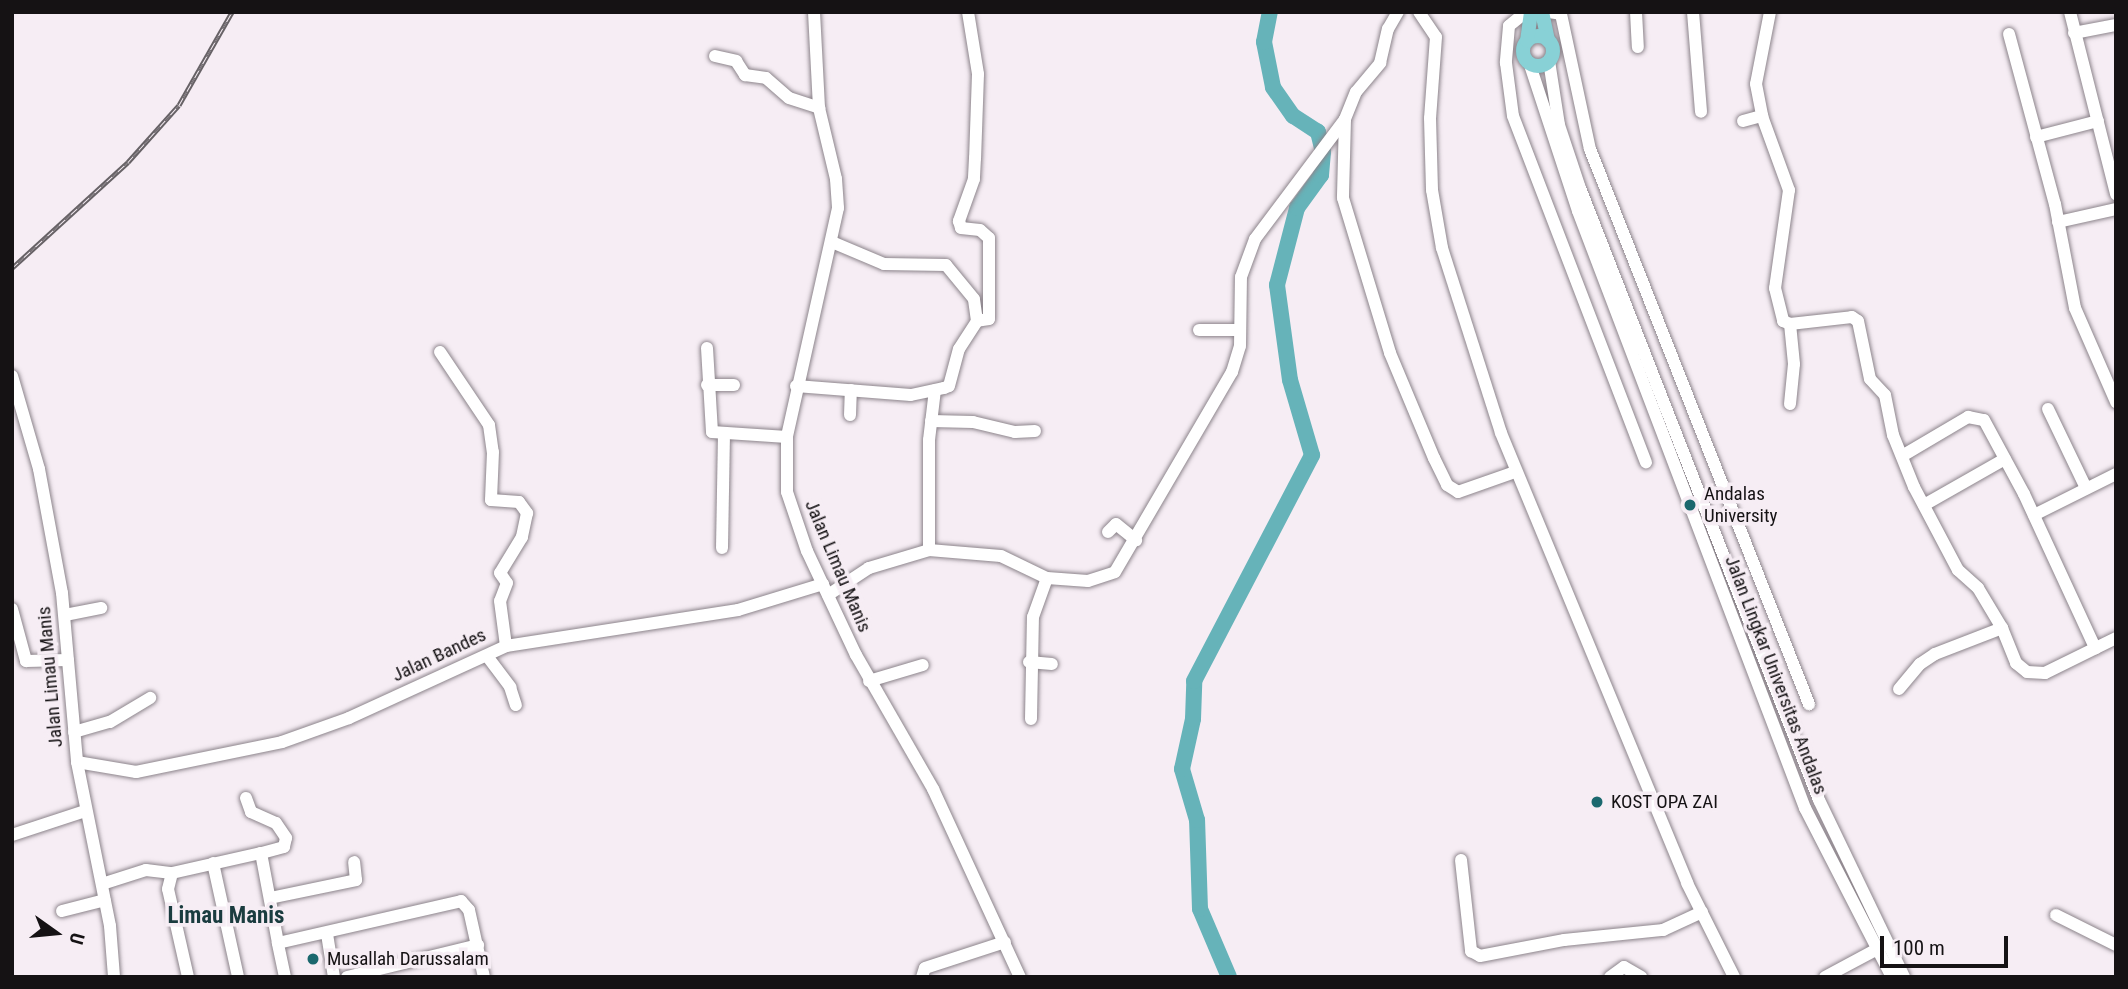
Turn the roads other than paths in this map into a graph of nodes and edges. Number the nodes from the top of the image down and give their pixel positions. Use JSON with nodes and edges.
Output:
{"nodes":[{"id":1,"x":814,"y":12,"type":"edge"},
{"id":2,"x":968,"y":12,"type":"edge"},
{"id":3,"x":1398,"y":12,"type":"edge"},
{"id":4,"x":1419,"y":12,"type":"edge"},
{"id":5,"x":1525,"y":12,"type":"edge"},
{"id":6,"x":1531,"y":12,"type":"edge"},
{"id":7,"x":1542,"y":12,"type":"edge"},
{"id":8,"x":1636,"y":12,"type":"edge"},
{"id":9,"x":1693,"y":12,"type":"edge"},
{"id":10,"x":1770,"y":12,"type":"edge"},
{"id":11,"x":2070,"y":12,"type":"edge"},
{"id":12,"x":1557,"y":13,"type":"edge"},
{"id":13,"x":2116,"y":25,"type":"edge"},
{"id":14,"x":2074,"y":33,"type":"junction"},
{"id":15,"x":2009,"y":34,"type":"dead end"},
{"id":16,"x":1548,"y":40,"type":"junction"},
{"id":17,"x":1527,"y":41,"type":"junction"},
{"id":18,"x":1639,"y":47,"type":"dead end"},
{"id":19,"x":715,"y":56,"type":"dead end"},
{"id":20,"x":1549,"y":61,"type":"junction"},
{"id":21,"x":1529,"y":62,"type":"junction"},
{"id":22,"x":819,"y":108,"type":"junction"},
{"id":23,"x":1701,"y":113,"type":"dead end"},
{"id":24,"x":1762,"y":116,"type":"junction"},
{"id":25,"x":1743,"y":121,"type":"dead end"},
{"id":26,"x":2098,"y":121,"type":"junction"},
{"id":27,"x":1341,"y":124,"type":"junction"},
{"id":28,"x":2036,"y":136,"type":"junction"},
{"id":29,"x":2110,"y":149,"type":"edge"},
{"id":30,"x":2116,"y":194,"type":"edge"},
{"id":31,"x":2116,"y":209,"type":"edge"},
{"id":32,"x":2058,"y":222,"type":"junction"},
{"id":33,"x":834,"y":243,"type":"junction"},
{"id":34,"x":977,"y":321,"type":"junction"},
{"id":35,"x":1790,"y":324,"type":"junction"},
{"id":36,"x":1199,"y":330,"type":"dead end"},
{"id":37,"x":1240,"y":330,"type":"junction"},
{"id":38,"x":707,"y":348,"type":"dead end"},
{"id":39,"x":440,"y":352,"type":"dead end"},
{"id":40,"x":12,"y":376,"type":"edge"},
{"id":41,"x":707,"y":385,"type":"junction"},
{"id":42,"x":734,"y":385,"type":"dead end"},
{"id":43,"x":796,"y":386,"type":"junction"},
{"id":44,"x":850,"y":390,"type":"junction"},
{"id":45,"x":935,"y":390,"type":"junction"},
{"id":46,"x":2116,"y":401,"type":"edge"},
{"id":47,"x":1790,"y":404,"type":"dead end"},
{"id":48,"x":2048,"y":409,"type":"dead end"},
{"id":49,"x":850,"y":415,"type":"dead end"},
{"id":50,"x":931,"y":421,"type":"junction"},
{"id":51,"x":1035,"y":431,"type":"dead end"},
{"id":52,"x":724,"y":434,"type":"junction"},
{"id":53,"x":787,"y":437,"type":"junction"},
{"id":54,"x":1902,"y":456,"type":"junction"},
{"id":55,"x":2005,"y":459,"type":"junction"},
{"id":56,"x":1646,"y":463,"type":"dead end"},
{"id":57,"x":1515,"y":472,"type":"junction"},
{"id":58,"x":2116,"y":474,"type":"edge"},
{"id":59,"x":2086,"y":488,"type":"junction"},
{"id":60,"x":1924,"y":505,"type":"junction"},
{"id":61,"x":2034,"y":515,"type":"junction"},
{"id":62,"x":1108,"y":532,"type":"dead end"},
{"id":63,"x":1136,"y":540,"type":"junction"},
{"id":64,"x":722,"y":548,"type":"dead end"},
{"id":65,"x":929,"y":550,"type":"junction"},
{"id":66,"x":1042,"y":575,"type":"junction"},
{"id":67,"x":825,"y":589,"type":"junction"},
{"id":68,"x":12,"y":608,"type":"edge"},
{"id":69,"x":100,"y":608,"type":"dead end"},
{"id":70,"x":65,"y":615,"type":"junction"},
{"id":71,"x":2001,"y":628,"type":"junction"},
{"id":72,"x":2116,"y":638,"type":"edge"},
{"id":73,"x":506,"y":646,"type":"junction"},
{"id":74,"x":2095,"y":648,"type":"junction"},
{"id":75,"x":487,"y":656,"type":"junction"},
{"id":76,"x":68,"y":660,"type":"junction"},
{"id":77,"x":1029,"y":662,"type":"junction"},
{"id":78,"x":1052,"y":664,"type":"dead end"},
{"id":79,"x":923,"y":665,"type":"dead end"},
{"id":80,"x":869,"y":681,"type":"junction"},
{"id":81,"x":1899,"y":689,"type":"dead end"},
{"id":82,"x":150,"y":698,"type":"dead end"},
{"id":83,"x":1809,"y":704,"type":"dead end"},
{"id":84,"x":516,"y":705,"type":"dead end"},
{"id":85,"x":1031,"y":719,"type":"dead end"},
{"id":86,"x":74,"y":732,"type":"junction"},
{"id":87,"x":77,"y":762,"type":"junction"},
{"id":88,"x":246,"y":798,"type":"dead end"},
{"id":89,"x":85,"y":811,"type":"junction"},
{"id":90,"x":12,"y":835,"type":"edge"},
{"id":91,"x":261,"y":853,"type":"junction"},
{"id":92,"x":1461,"y":860,"type":"dead end"},
{"id":93,"x":354,"y":862,"type":"dead end"},
{"id":94,"x":213,"y":863,"type":"junction"},
{"id":95,"x":172,"y":873,"type":"junction"},
{"id":96,"x":102,"y":884,"type":"junction"},
{"id":97,"x":270,"y":898,"type":"junction"},
{"id":98,"x":105,"y":900,"type":"junction"},
{"id":99,"x":62,"y":911,"type":"dead end"},
{"id":100,"x":1702,"y":912,"type":"junction"},
{"id":101,"x":2056,"y":915,"type":"dead end"},
{"id":102,"x":327,"y":934,"type":"junction"},
{"id":103,"x":1005,"y":942,"type":"junction"},
{"id":104,"x":278,"y":943,"type":"junction"},
{"id":105,"x":478,"y":945,"type":"junction"},
{"id":106,"x":2116,"y":945,"type":"edge"},
{"id":107,"x":1882,"y":947,"type":"junction"},
{"id":108,"x":114,"y":977,"type":"edge"},
{"id":109,"x":188,"y":977,"type":"edge"},
{"id":110,"x":238,"y":977,"type":"edge"},
{"id":111,"x":285,"y":977,"type":"edge"},
{"id":112,"x":334,"y":977,"type":"edge"},
{"id":113,"x":347,"y":977,"type":"edge"},
{"id":114,"x":484,"y":977,"type":"edge"},
{"id":115,"x":922,"y":977,"type":"edge"},
{"id":116,"x":1020,"y":977,"type":"edge"},
{"id":117,"x":1610,"y":977,"type":"edge"},
{"id":118,"x":1641,"y":977,"type":"edge"},
{"id":119,"x":1734,"y":977,"type":"edge"},
{"id":120,"x":1825,"y":977,"type":"edge"},
{"id":121,"x":1892,"y":977,"type":"edge"},
{"id":122,"x":1904,"y":977,"type":"edge"}],
"edges":[{"from":1,"to":22,"type":"street","name":"Jalan Limau Manis"},
{"from":2,"to":34,"type":"street"},
{"from":3,"to":27,"type":"street"},
{"from":4,"to":57,"type":"street"},
{"from":5,"to":56,"type":"street"},
{"from":6,"to":17,"type":"main road"},
{"from":7,"to":16,"type":"main road"},
{"from":8,"to":18,"type":"street"},
{"from":9,"to":23,"type":"street"},
{"from":10,"to":24,"type":"street"},
{"from":11,"to":14,"type":"street"},
{"from":12,"to":83,"type":"street"},
{"from":13,"to":14,"type":"street"},
{"from":14,"to":26,"type":"street"},
{"from":15,"to":28,"type":"street"},
{"from":16,"to":17,"type":"main road"},
{"from":16,"to":20,"type":"main road"},
{"from":17,"to":21,"type":"main road"},
{"from":19,"to":22,"type":"street"},
{"from":20,"to":21,"type":"main road"},
{"from":20,"to":107,"type":"street","name":"Jalan Lingkar Universitas Andalas"},
{"from":21,"to":107,"type":"street","name":"Jalan Lingkar Universitas Andalas"},
{"from":22,"to":33,"type":"street","name":"Jalan Limau Manis"},
{"from":24,"to":25,"type":"street"},
{"from":24,"to":35,"type":"street"},
{"from":26,"to":28,"type":"street"},
{"from":26,"to":29,"type":"street"},
{"from":27,"to":37,"type":"street"},
{"from":27,"to":57,"type":"street"},
{"from":28,"to":32,"type":"street"},
{"from":29,"to":30,"type":"street"},
{"from":31,"to":32,"type":"street"},
{"from":32,"to":46,"type":"street"},
{"from":33,"to":34,"type":"street"},
{"from":33,"to":43,"type":"street","name":"Jalan Limau Manis"},
{"from":34,"to":45,"type":"street"},
{"from":35,"to":47,"type":"street"},
{"from":35,"to":54,"type":"street"},
{"from":36,"to":37,"type":"street"},
{"from":37,"to":63,"type":"street"},
{"from":38,"to":41,"type":"street"},
{"from":39,"to":73,"type":"street"},
{"from":40,"to":70,"type":"street","name":"Jalan Limau Manis"},
{"from":41,"to":42,"type":"street"},
{"from":41,"to":52,"type":"street"},
{"from":43,"to":44,"type":"street"},
{"from":43,"to":53,"type":"street","name":"Jalan Limau Manis"},
{"from":44,"to":45,"type":"street"},
{"from":44,"to":49,"type":"street"},
{"from":45,"to":50,"type":"street"},
{"from":48,"to":59,"type":"street"},
{"from":50,"to":51,"type":"street"},
{"from":50,"to":65,"type":"street"},
{"from":52,"to":53,"type":"street"},
{"from":52,"to":64,"type":"street"},
{"from":53,"to":67,"type":"street","name":"Jalan Limau Manis"},
{"from":54,"to":55,"type":"street"},
{"from":54,"to":60,"type":"street"},
{"from":55,"to":60,"type":"street"},
{"from":55,"to":61,"type":"street"},
{"from":57,"to":100,"type":"street"},
{"from":58,"to":59,"type":"street"},
{"from":59,"to":61,"type":"street"},
{"from":60,"to":71,"type":"street"},
{"from":61,"to":74,"type":"street"},
{"from":62,"to":63,"type":"street"},
{"from":63,"to":66,"type":"street"},
{"from":65,"to":66,"type":"street"},
{"from":65,"to":67,"type":"street","name":"Jalan Bandes"},
{"from":66,"to":77,"type":"street"},
{"from":67,"to":73,"type":"street","name":"Jalan Bandes"},
{"from":67,"to":80,"type":"street","name":"Jalan Limau Manis"},
{"from":68,"to":76,"type":"street"},
{"from":69,"to":70,"type":"street"},
{"from":70,"to":76,"type":"street","name":"Jalan Limau Manis"},
{"from":71,"to":74,"type":"street"},
{"from":71,"to":81,"type":"street"},
{"from":72,"to":74,"type":"street"},
{"from":73,"to":75,"type":"street","name":"Jalan Bandes"},
{"from":75,"to":84,"type":"street"},
{"from":75,"to":87,"type":"street","name":"Jalan Bandes"},
{"from":76,"to":86,"type":"street","name":"Jalan Limau Manis"},
{"from":77,"to":78,"type":"street"},
{"from":77,"to":85,"type":"street"},
{"from":79,"to":80,"type":"street"},
{"from":80,"to":103,"type":"street","name":"Jalan Limau Manis"},
{"from":82,"to":86,"type":"street"},
{"from":86,"to":87,"type":"street","name":"Jalan Limau Manis"},
{"from":87,"to":89,"type":"street","name":"Jalan Limau Manis"},
{"from":88,"to":91,"type":"street"},
{"from":89,"to":90,"type":"street"},
{"from":89,"to":96,"type":"street","name":"Jalan Limau Manis"},
{"from":91,"to":94,"type":"street"},
{"from":91,"to":97,"type":"street"},
{"from":92,"to":100,"type":"street"},
{"from":93,"to":97,"type":"street"},
{"from":94,"to":95,"type":"street"},
{"from":94,"to":110,"type":"street"},
{"from":95,"to":96,"type":"street"},
{"from":95,"to":109,"type":"street"},
{"from":96,"to":98,"type":"street","name":"Jalan Limau Manis"},
{"from":97,"to":104,"type":"street"},
{"from":98,"to":99,"type":"street"},
{"from":98,"to":108,"type":"street","name":"Jalan Limau Manis"},
{"from":100,"to":119,"type":"street"},
{"from":101,"to":106,"type":"street"},
{"from":102,"to":104,"type":"street"},
{"from":102,"to":105,"type":"street"},
{"from":102,"to":112,"type":"street"},
{"from":103,"to":115,"type":"street"},
{"from":103,"to":116,"type":"street","name":"Jalan Limau Manis"},
{"from":104,"to":111,"type":"street"},
{"from":105,"to":113,"type":"street"},
{"from":105,"to":114,"type":"street"},
{"from":107,"to":120,"type":"street"},
{"from":107,"to":121,"type":"street","name":"Jalan Lingkar Universitas Andalas"},
{"from":107,"to":122,"type":"street","name":"Jalan Lingkar Universitas Andalas"},
{"from":117,"to":118,"type":"street"}]}
